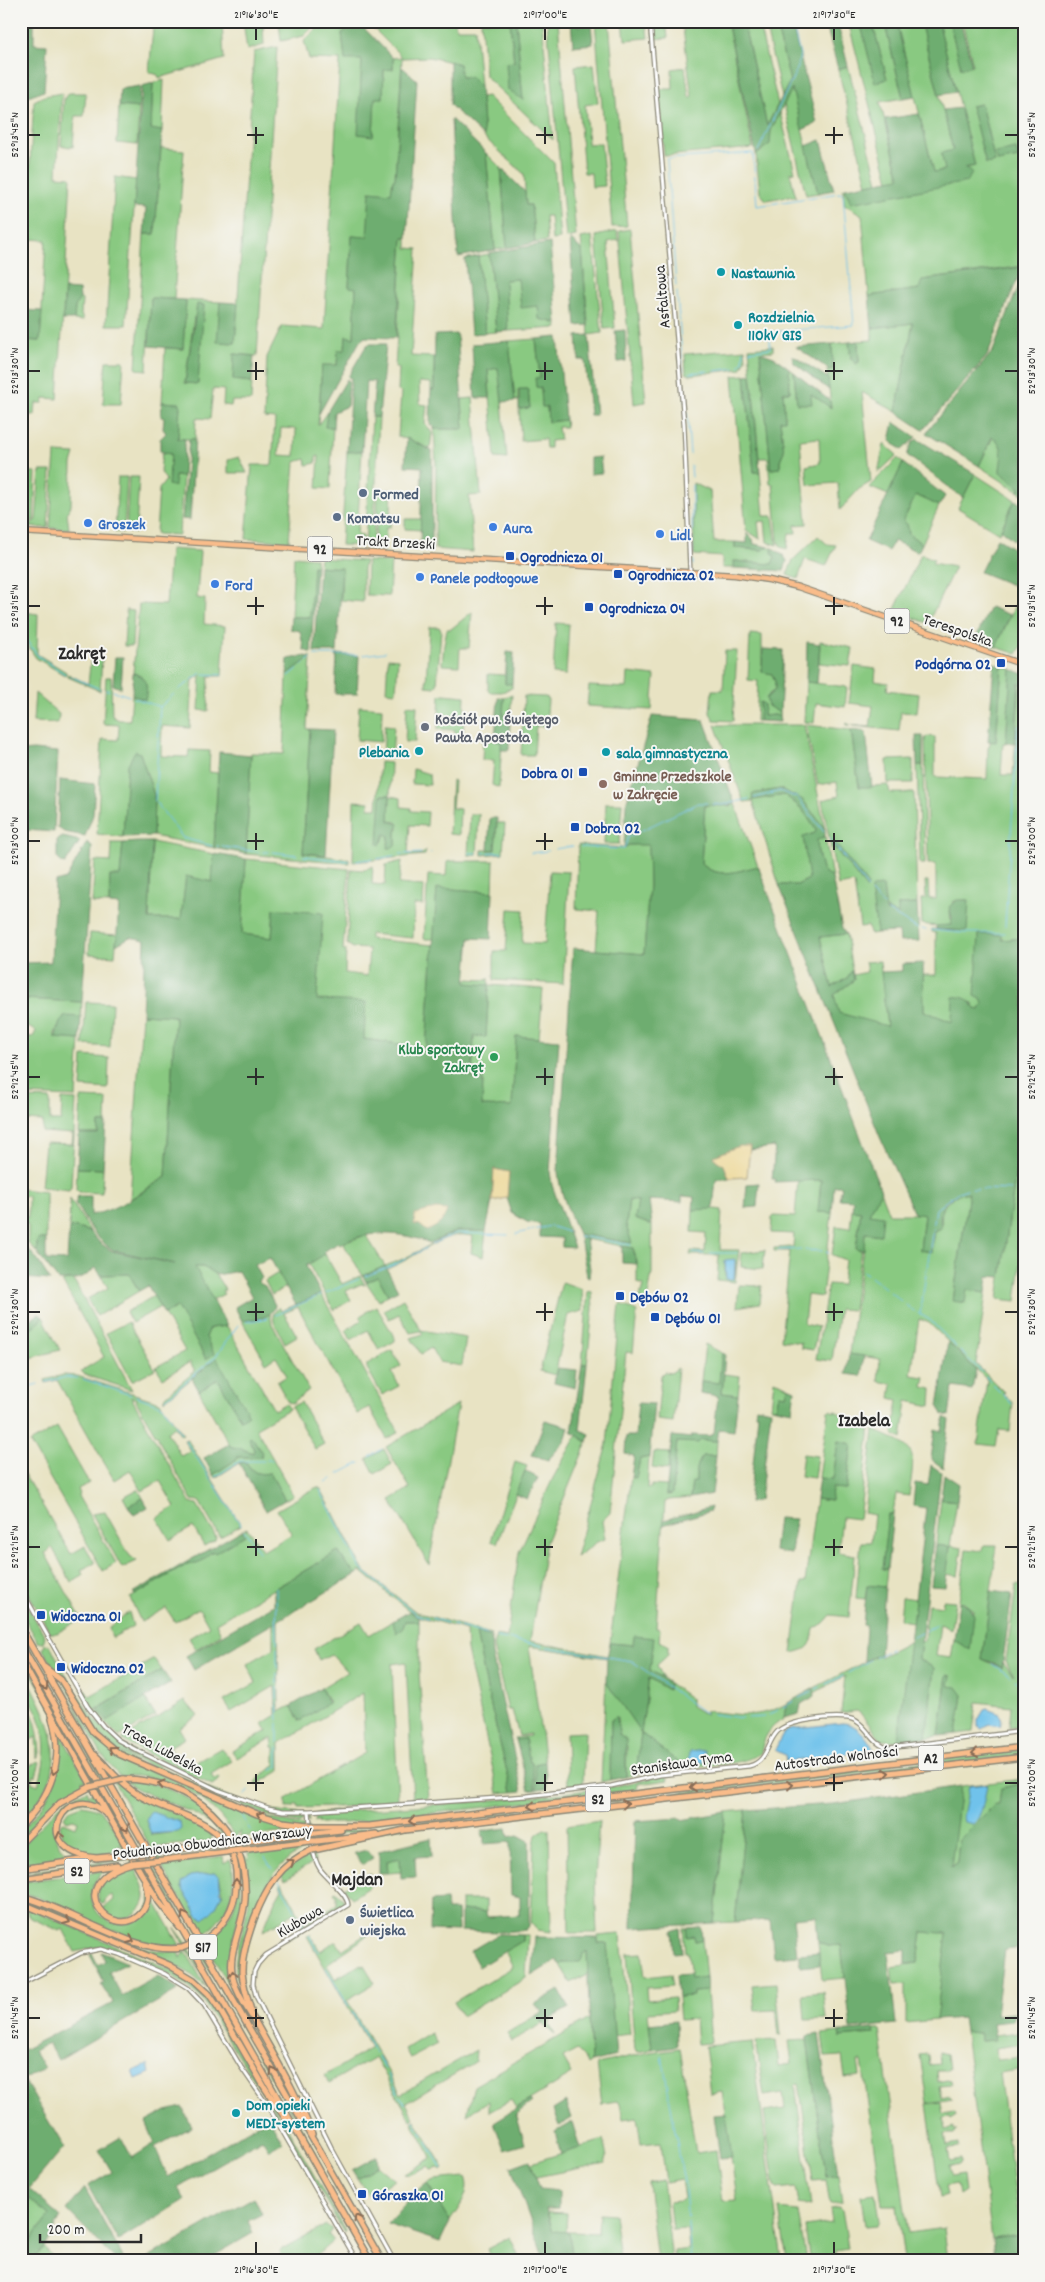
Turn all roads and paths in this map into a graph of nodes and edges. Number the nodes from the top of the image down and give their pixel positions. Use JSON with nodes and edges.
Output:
{"nodes":[{"id":1,"x":650,"y":21,"type":"edge"},
{"id":2,"x":21,"y":532,"type":"edge"},
{"id":3,"x":690,"y":571,"type":"junction"},
{"id":4,"x":769,"y":580,"type":"joint"},
{"id":5,"x":1024,"y":665,"type":"edge"},
{"id":6,"x":21,"y":1589,"type":"edge"},
{"id":7,"x":21,"y":1628,"type":"edge"},
{"id":8,"x":21,"y":1645,"type":"edge"},
{"id":9,"x":21,"y":1660,"type":"edge"},
{"id":10,"x":42,"y":1665,"type":"junction"},
{"id":11,"x":47,"y":1707,"type":"junction"},
{"id":12,"x":1024,"y":1731,"type":"edge"},
{"id":13,"x":1024,"y":1747,"type":"edge"},
{"id":14,"x":90,"y":1750,"type":"junction"},
{"id":15,"x":1024,"y":1757,"type":"edge"},
{"id":16,"x":742,"y":1781,"type":"joint"},
{"id":17,"x":743,"y":1790,"type":"joint"},
{"id":18,"x":251,"y":1802,"type":"joint"},
{"id":19,"x":309,"y":1811,"type":"junction"},
{"id":20,"x":112,"y":1820,"type":"junction"},
{"id":21,"x":21,"y":1826,"type":"edge"},
{"id":22,"x":369,"y":1826,"type":"junction"},
{"id":23,"x":405,"y":1830,"type":"junction"},
{"id":24,"x":21,"y":1843,"type":"edge"},
{"id":25,"x":97,"y":1858,"type":"junction"},
{"id":26,"x":132,"y":1863,"type":"junction"},
{"id":27,"x":21,"y":1869,"type":"edge"},
{"id":28,"x":141,"y":1872,"type":"junction"},
{"id":29,"x":21,"y":1879,"type":"edge"},
{"id":30,"x":21,"y":1896,"type":"edge"},
{"id":31,"x":21,"y":1903,"type":"edge"},
{"id":32,"x":189,"y":1937,"type":"junction"},
{"id":33,"x":21,"y":1984,"type":"edge"},
{"id":34,"x":253,"y":2018,"type":"junction"},
{"id":35,"x":315,"y":2144,"type":"junction"},
{"id":36,"x":305,"y":2146,"type":"junction"},
{"id":37,"x":357,"y":2261,"type":"edge"},
{"id":38,"x":370,"y":2261,"type":"edge"},
{"id":39,"x":382,"y":2261,"type":"edge"},
{"id":40,"x":394,"y":2261,"type":"edge"}],
"edges":[{"from":1,"to":3,"type":"street","name":"Asfaltowa"},
{"from":2,"to":3,"type":"main road","name":"Trakt Brzeski","number":"92"},
{"from":3,"to":4,"type":"main road","name":"Trakt Brzeski","number":"92"},
{"from":4,"to":5,"type":"main road","name":"Terespolska","number":"92"},
{"from":6,"to":18,"type":"street","name":"Trasa Lubelska"},
{"from":7,"to":10,"type":"highway","number":"S17"},
{"from":8,"to":32,"type":"highway","number":"S17","one_way":true},
{"from":9,"to":11,"type":"highway"},
{"from":10,"to":14,"type":"highway","number":"S17"},
{"from":22,"to":10,"type":"highway","one_way":true,"bridge":true},
{"from":11,"to":20,"type":"highway"},
{"from":11,"to":21,"type":"highway","one_way":true},
{"from":12,"to":19,"type":"street","name":"Stanisława Tyma"},
{"from":13,"to":16,"type":"highway","name":"Autostrada Wolności","number":"A2","one_way":true},
{"from":30,"to":14,"type":"highway","one_way":true,"bridge":true},
{"from":35,"to":14,"type":"highway","number":"S17","one_way":true},
{"from":17,"to":15,"type":"highway","name":"Autostrada Wolności","number":"A2","one_way":true},
{"from":16,"to":22,"type":"highway","number":"S2","one_way":true},
{"from":23,"to":17,"type":"highway","number":"S2","one_way":true},
{"from":18,"to":19,"type":"street","name":"Stanisława Tyma"},
{"from":19,"to":40,"type":"street","name":"Klubowa"},
{"from":25,"to":20,"type":"highway","one_way":true},
{"from":20,"to":28,"type":"highway"},
{"from":22,"to":25,"type":"highway","name":"Południowa Obwodnica Warszawy","number":"S2","bridge":true},
{"from":23,"to":26,"type":"highway","name":"Południowa Obwodnica Warszawy","number":"S2","bridge":true},
{"from":34,"to":23,"type":"highway","one_way":true},
{"from":34,"to":24,"type":"highway","one_way":true,"bridge":true},
{"from":25,"to":27,"type":"highway","name":"Południowa Obwodnica Warszawy","number":"S2"},
{"from":26,"to":28,"type":"highway"},
{"from":26,"to":29,"type":"highway","name":"Południowa Obwodnica Warszawy","number":"S2"},
{"from":28,"to":32,"type":"highway"},
{"from":31,"to":36,"type":"highway","one_way":true},
{"from":32,"to":36,"type":"highway","number":"S17"},
{"from":33,"to":37,"type":"street"},
{"from":34,"to":35,"type":"highway"},
{"from":39,"to":35,"type":"highway","number":"S17","one_way":true},
{"from":36,"to":38,"type":"highway","number":"S17"}]}
